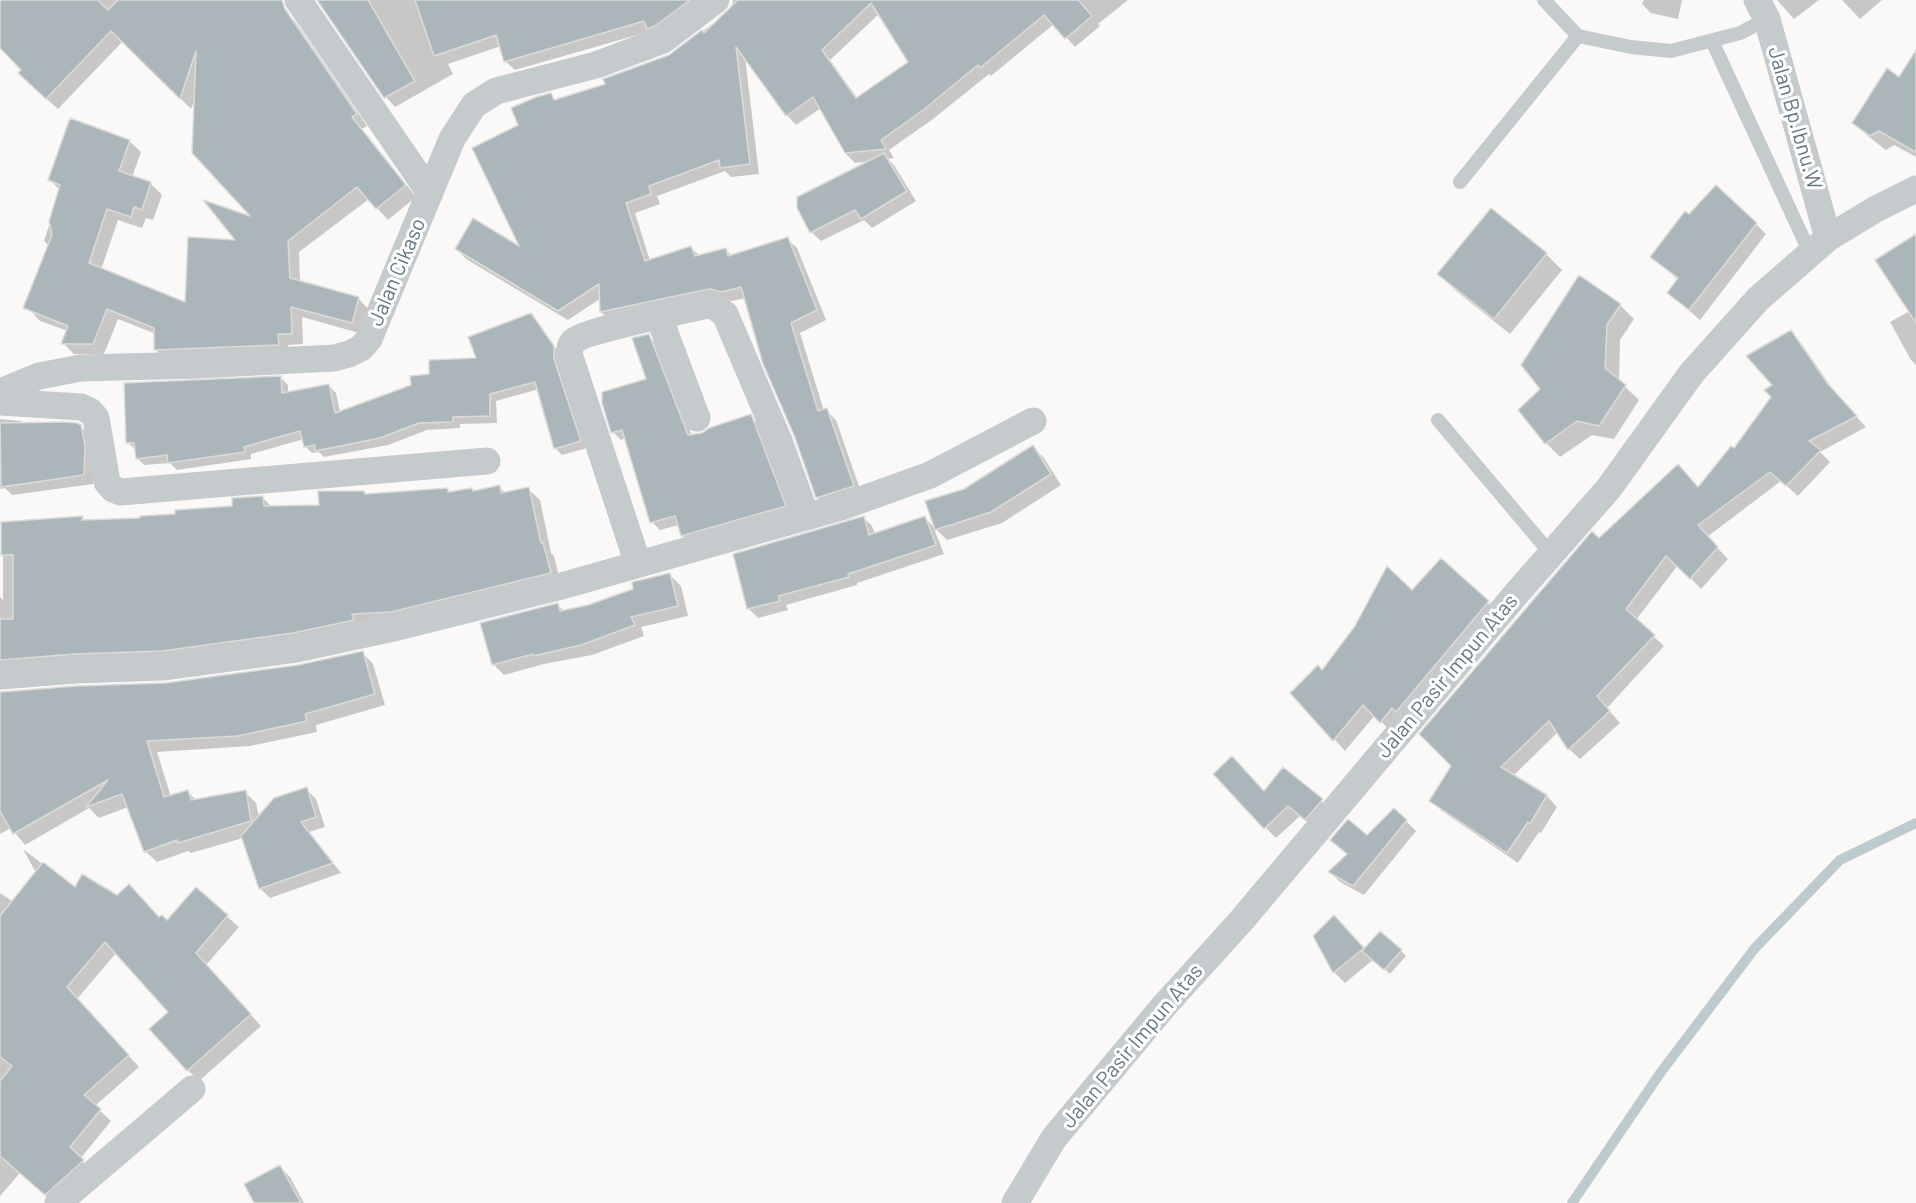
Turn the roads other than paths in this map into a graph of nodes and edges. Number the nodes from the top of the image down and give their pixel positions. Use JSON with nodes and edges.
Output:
{"nodes":[{"id":1,"x":298,"y":0,"type":"edge"},
{"id":2,"x":716,"y":0,"type":"edge"},
{"id":3,"x":1544,"y":0,"type":"edge"},
{"id":4,"x":1762,"y":9,"type":"edge"},
{"id":5,"x":1578,"y":36,"type":"junction"},
{"id":6,"x":1712,"y":41,"type":"junction"},
{"id":7,"x":1460,"y":182,"type":"dead end"},
{"id":8,"x":1916,"y":189,"type":"edge"},
{"id":9,"x":430,"y":193,"type":"junction"},
{"id":10,"x":1819,"y":245,"type":"junction"},
{"id":11,"x":659,"y":317,"type":"junction"},
{"id":12,"x":0,"y":392,"type":"edge"},
{"id":13,"x":0,"y":402,"type":"edge"},
{"id":14,"x":697,"y":418,"type":"dead end"},
{"id":15,"x":1438,"y":420,"type":"dead end"},
{"id":16,"x":1034,"y":421,"type":"dead end"},
{"id":17,"x":487,"y":461,"type":"dead end"},
{"id":18,"x":806,"y":516,"type":"junction"},
{"id":19,"x":1551,"y":554,"type":"junction"},
{"id":20,"x":638,"y":564,"type":"junction"},
{"id":21,"x":0,"y":676,"type":"edge"},
{"id":22,"x":192,"y":1089,"type":"dead end"},
{"id":23,"x":58,"y":1203,"type":"edge"},
{"id":24,"x":1015,"y":1203,"type":"edge"}],
"edges":[{"from":1,"to":9,"type":"street"},
{"from":2,"to":9,"type":"street","name":"Jalan Cikaso"},
{"from":3,"to":5,"type":"lane"},
{"from":4,"to":6,"type":"lane"},
{"from":4,"to":10,"type":"street","name":"Jalan Bp.Ibnu.W"},
{"from":5,"to":6,"type":"lane"},
{"from":5,"to":7,"type":"lane"},
{"from":6,"to":10,"type":"lane"},
{"from":8,"to":10,"type":"street","name":"Jalan Pasir Impun Atas"},
{"from":9,"to":12,"type":"street","name":"Jalan Cikaso"},
{"from":10,"to":19,"type":"street","name":"Jalan Pasir Impun Atas"},
{"from":11,"to":14,"type":"street"},
{"from":11,"to":18,"type":"street"},
{"from":11,"to":20,"type":"street"},
{"from":13,"to":17,"type":"street"},
{"from":15,"to":19,"type":"lane"},
{"from":16,"to":18,"type":"street"},
{"from":18,"to":20,"type":"street"},
{"from":19,"to":24,"type":"street","name":"Jalan Pasir Impun Atas"},
{"from":20,"to":21,"type":"street"},
{"from":22,"to":23,"type":"street"}]}
